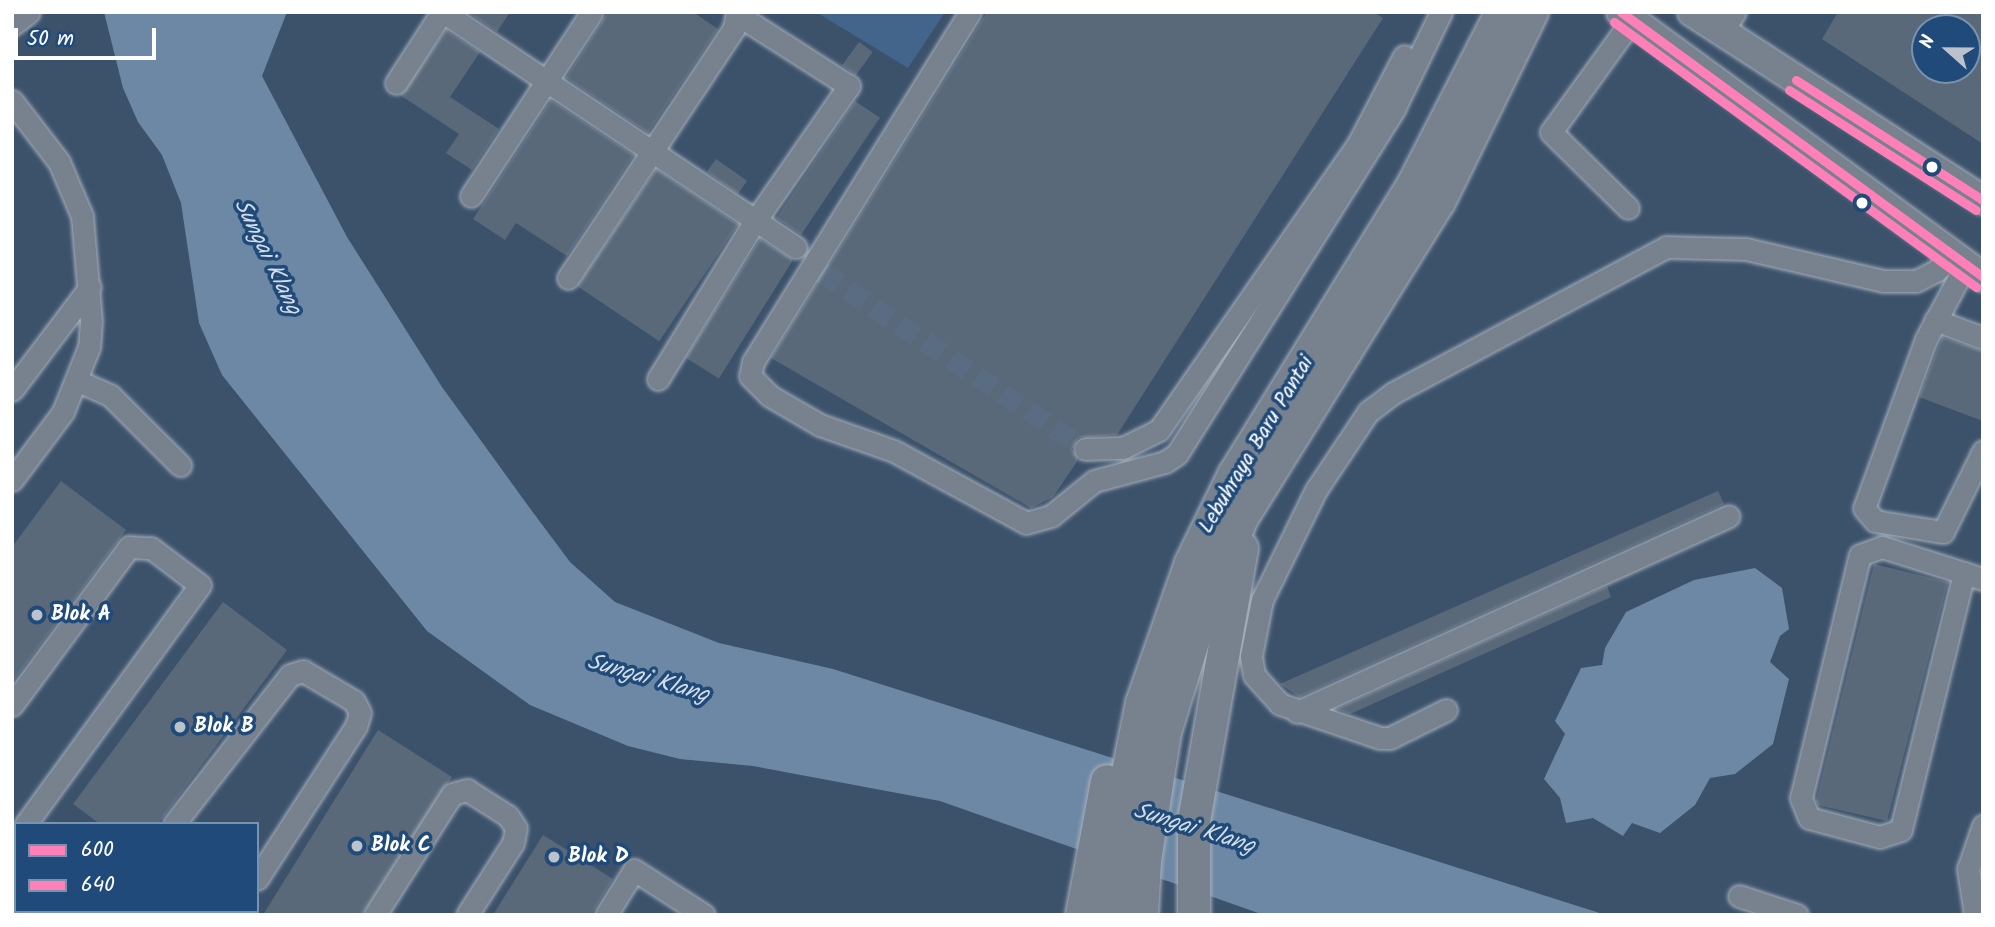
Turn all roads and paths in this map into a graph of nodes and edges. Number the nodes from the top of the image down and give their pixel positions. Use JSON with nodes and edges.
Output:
{"nodes":[{"id":1,"x":442,"y":12,"type":"edge"},
{"id":2,"x":592,"y":12,"type":"edge"},
{"id":3,"x":970,"y":12,"type":"edge"},
{"id":4,"x":984,"y":12,"type":"edge"},
{"id":5,"x":1427,"y":12,"type":"edge"},
{"id":6,"x":1441,"y":12,"type":"edge"},
{"id":7,"x":737,"y":14,"type":"edge"},
{"id":8,"x":1626,"y":16,"type":"edge"},
{"id":9,"x":1520,"y":17,"type":"edge"},
{"id":10,"x":1715,"y":18,"type":"edge"},
{"id":11,"x":546,"y":82,"type":"junction"},
{"id":12,"x":396,"y":83,"type":"dead end"},
{"id":13,"x":12,"y":102,"type":"edge"},
{"id":14,"x":652,"y":153,"type":"junction"},
{"id":15,"x":471,"y":196,"type":"dead end"},
{"id":16,"x":1983,"y":200,"type":"edge"},
{"id":17,"x":1628,"y":208,"type":"dead end"},
{"id":18,"x":755,"y":221,"type":"junction"},
{"id":19,"x":796,"y":247,"type":"dead end"},
{"id":20,"x":1964,"y":263,"type":"edge"},
{"id":21,"x":822,"y":272,"type":"dead end"},
{"id":22,"x":568,"y":278,"type":"dead end"},
{"id":23,"x":90,"y":286,"type":"junction"},
{"id":24,"x":1935,"y":320,"type":"junction"},
{"id":25,"x":1983,"y":338,"type":"edge"},
{"id":26,"x":658,"y":379,"type":"dead end"},
{"id":27,"x":78,"y":381,"type":"junction"},
{"id":28,"x":12,"y":390,"type":"edge"},
{"id":29,"x":1085,"y":449,"type":"tunnel mouth"},
{"id":30,"x":1983,"y":451,"type":"edge"},
{"id":31,"x":180,"y":465,"type":"dead end"},
{"id":32,"x":12,"y":480,"type":"edge"},
{"id":33,"x":1729,"y":516,"type":"dead end"},
{"id":34,"x":1242,"y":518,"type":"junction"},
{"id":35,"x":1973,"y":576,"type":"edge"},
{"id":36,"x":1142,"y":703,"type":"junction"},
{"id":37,"x":12,"y":705,"type":"edge"},
{"id":38,"x":1446,"y":710,"type":"dead end"},
{"id":39,"x":1297,"y":712,"type":"junction"},
{"id":40,"x":27,"y":822,"type":"edge"},
{"id":41,"x":176,"y":822,"type":"edge"},
{"id":42,"x":1983,"y":827,"type":"edge"},
{"id":43,"x":259,"y":877,"type":"edge"},
{"id":44,"x":1740,"y":896,"type":"dead end"},
{"id":45,"x":616,"y":911,"type":"edge"},
{"id":46,"x":375,"y":915,"type":"edge"},
{"id":47,"x":467,"y":915,"type":"edge"},
{"id":48,"x":704,"y":915,"type":"edge"},
{"id":49,"x":1082,"y":915,"type":"edge"},
{"id":50,"x":1111,"y":915,"type":"edge"},
{"id":51,"x":1142,"y":915,"type":"edge"},
{"id":52,"x":1194,"y":915,"type":"edge"},
{"id":53,"x":1797,"y":915,"type":"edge"},
{"id":54,"x":1975,"y":915,"type":"edge"}],
"edges":[{"from":1,"to":11,"type":"street"},
{"from":1,"to":12,"type":"street"},
{"from":2,"to":11,"type":"street"},
{"from":3,"to":6,"type":"street"},
{"from":4,"to":21,"type":"street"},
{"from":5,"to":29,"type":"street"},
{"from":7,"to":14,"type":"street"},
{"from":7,"to":18,"type":"street"},
{"from":8,"to":17,"type":"street"},
{"from":8,"to":20,"type":"main road"},
{"from":9,"to":34,"type":"highway","name":"Lebuhraya Baru Pantai"},
{"from":9,"to":36,"type":"highway","name":"Lebuhraya Baru Pantai"},
{"from":10,"to":16,"type":"main road"},
{"from":11,"to":14,"type":"street"},
{"from":11,"to":15,"type":"street"},
{"from":13,"to":23,"type":"street"},
{"from":14,"to":18,"type":"street"},
{"from":14,"to":22,"type":"street"},
{"from":18,"to":19,"type":"street"},
{"from":18,"to":26,"type":"street"},
{"from":20,"to":24,"type":"street"},
{"from":20,"to":39,"type":"street"},
{"from":23,"to":27,"type":"street"},
{"from":23,"to":28,"type":"street"},
{"from":24,"to":25,"type":"street"},
{"from":24,"to":30,"type":"street"},
{"from":27,"to":31,"type":"street"},
{"from":27,"to":32,"type":"street"},
{"from":33,"to":39,"type":"street"},
{"from":34,"to":51,"type":"highway","name":"Lebuhraya Baru Pantai"},
{"from":34,"to":52,"type":"highway"},
{"from":35,"to":35,"type":"street"},
{"from":36,"to":49,"type":"highway"},
{"from":36,"to":50,"type":"highway","name":"Lebuhraya Baru Pantai"},
{"from":37,"to":40,"type":"street"},
{"from":38,"to":39,"type":"street"},
{"from":41,"to":43,"type":"street"},
{"from":42,"to":54,"type":"street"},
{"from":44,"to":53,"type":"street"},
{"from":45,"to":48,"type":"street"},
{"from":46,"to":47,"type":"street"}]}
